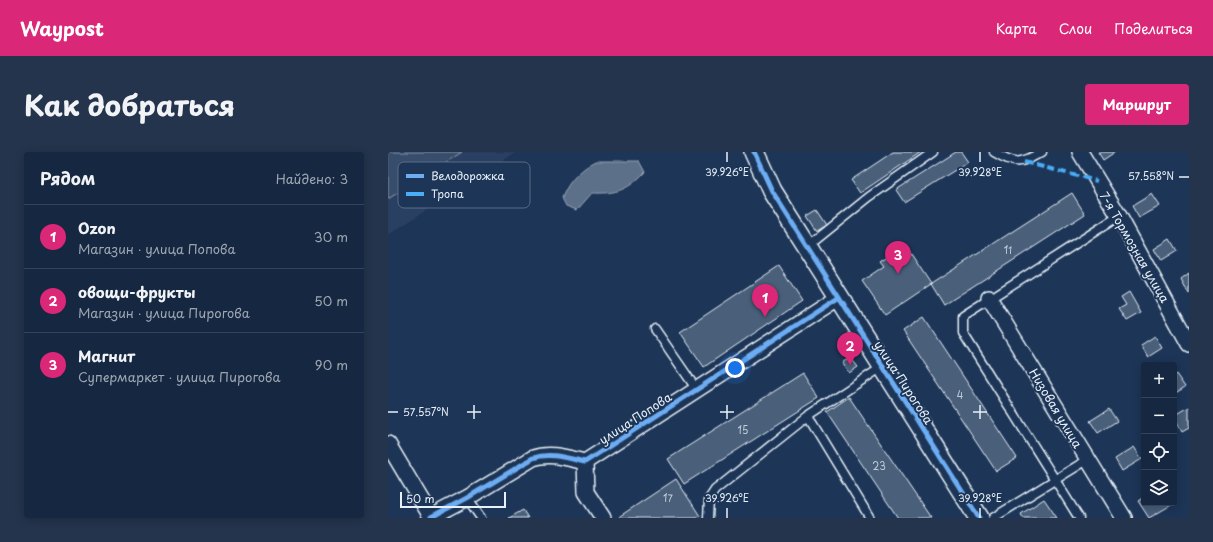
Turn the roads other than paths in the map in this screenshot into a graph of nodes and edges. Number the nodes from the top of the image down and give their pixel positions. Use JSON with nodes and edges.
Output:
{"nodes":[{"id":1,"x":754,"y":152,"type":"edge"},
{"id":2,"x":933,"y":152,"type":"edge"},
{"id":3,"x":994,"y":152,"type":"edge"},
{"id":4,"x":1042,"y":152,"type":"edge"},
{"id":5,"x":1080,"y":152,"type":"edge"},
{"id":6,"x":1119,"y":216,"type":"junction"},
{"id":7,"x":807,"y":248,"type":"junction"},
{"id":8,"x":838,"y":298,"type":"junction"},
{"id":9,"x":989,"y":298,"type":"junction"},
{"id":10,"x":655,"y":329,"type":"dead end"},
{"id":11,"x":1189,"y":344,"type":"edge"},
{"id":12,"x":882,"y":367,"type":"junction"},
{"id":13,"x":697,"y":390,"type":"junction"},
{"id":14,"x":808,"y":416,"type":"junction"},
{"id":15,"x":388,"y":444,"type":"edge"},
{"id":16,"x":1087,"y":460,"type":"junction"},
{"id":17,"x":585,"y":462,"type":"junction"},
{"id":18,"x":1055,"y":479,"type":"junction"},
{"id":19,"x":467,"y":498,"type":"junction"},
{"id":20,"x":431,"y":517,"type":"edge"},
{"id":21,"x":481,"y":518,"type":"edge"},
{"id":22,"x":603,"y":518,"type":"edge"},
{"id":23,"x":708,"y":518,"type":"edge"},
{"id":24,"x":870,"y":518,"type":"edge"},
{"id":25,"x":979,"y":518,"type":"edge"},
{"id":26,"x":994,"y":518,"type":"edge"},
{"id":27,"x":1079,"y":518,"type":"edge"},
{"id":28,"x":1124,"y":518,"type":"edge"}],
"edges":[{"from":1,"to":7,"type":"street","name":"улица Пирогова"},
{"from":2,"to":7,"type":"lane"},
{"from":3,"to":4,"type":"lane"},
{"from":5,"to":6,"type":"street","name":"7-я Тормозная улица"},
{"from":6,"to":9,"type":"lane"},
{"from":6,"to":11,"type":"street","name":"7-я Тормозная улица"},
{"from":7,"to":8,"type":"street","name":"улица Пирогова"},
{"from":8,"to":12,"type":"street","name":"улица Пирогова"},
{"from":8,"to":13,"type":"street","name":"улица Попова"},
{"from":9,"to":16,"type":"street","name":"Низовая улица"},
{"from":9,"to":18,"type":"lane"},
{"from":10,"to":13,"type":"lane"},
{"from":12,"to":14,"type":"lane"},
{"from":12,"to":25,"type":"street","name":"улица Пирогова"},
{"from":13,"to":17,"type":"street","name":"улица Попова"},
{"from":14,"to":23,"type":"lane"},
{"from":14,"to":24,"type":"lane"},
{"from":15,"to":20,"type":"street"},
{"from":16,"to":18,"type":"lane"},
{"from":16,"to":28,"type":"street","name":"Низовая улица"},
{"from":17,"to":19,"type":"street"},
{"from":17,"to":22,"type":"street"},
{"from":18,"to":26,"type":"lane"},
{"from":18,"to":27,"type":"lane"},
{"from":19,"to":20,"type":"street"},
{"from":19,"to":21,"type":"lane"}]}
